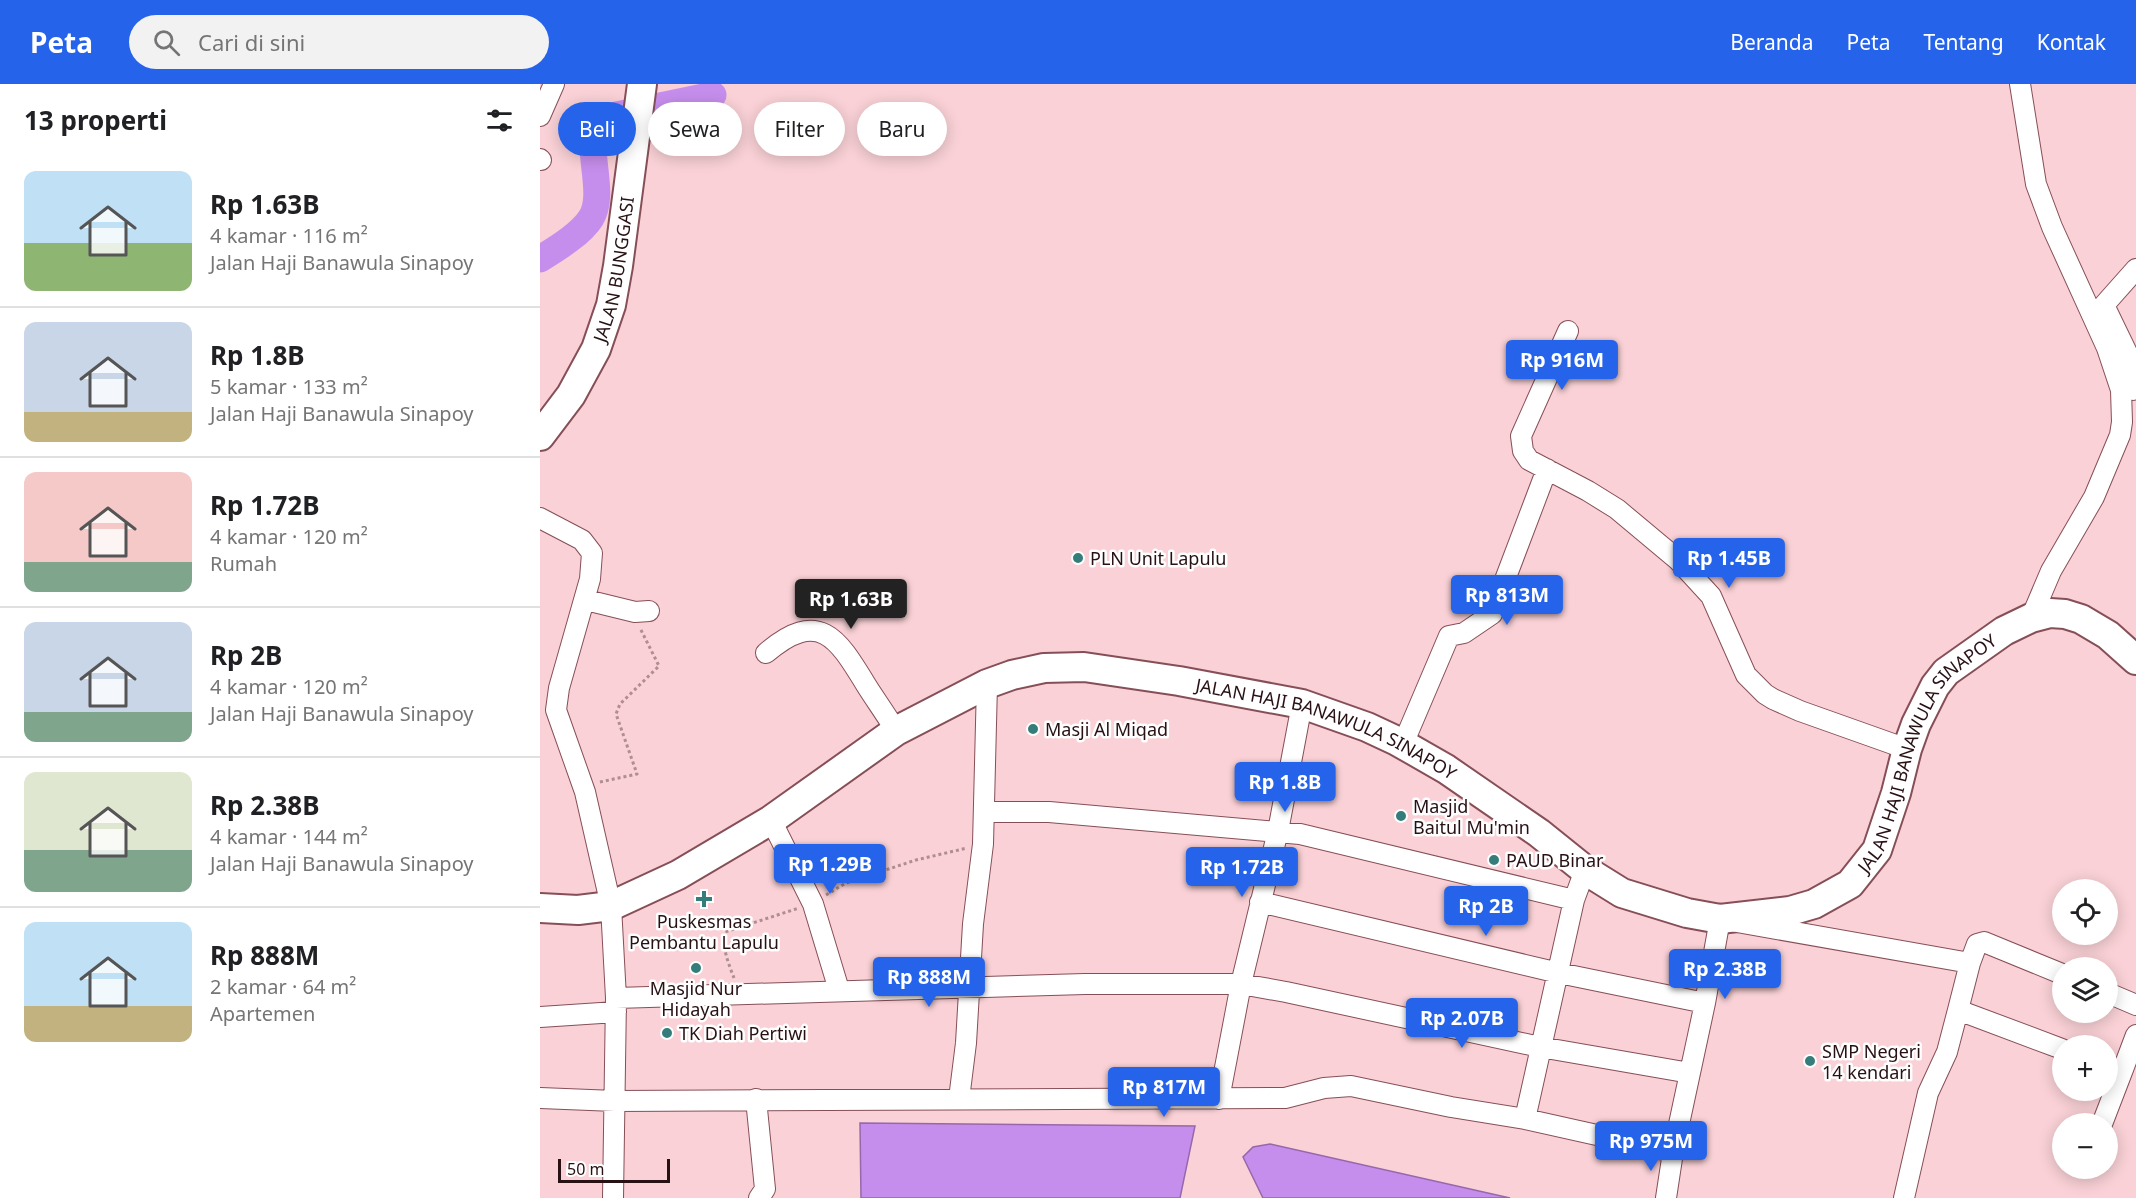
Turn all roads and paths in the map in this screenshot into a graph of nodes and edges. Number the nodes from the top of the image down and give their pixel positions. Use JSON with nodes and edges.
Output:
{"nodes":[{"id":1,"x":554,"y":84,"type":"edge"},
{"id":2,"x":2020,"y":84,"type":"edge"},
{"id":3,"x":640,"y":102,"type":"edge"},
{"id":4,"x":540,"y":116,"type":"edge"},
{"id":5,"x":2136,"y":269,"type":"edge"},
{"id":6,"x":1568,"y":331,"type":"dead end"},
{"id":7,"x":2130,"y":390,"type":"edge"},
{"id":8,"x":540,"y":436,"type":"edge"},
{"id":9,"x":1547,"y":469,"type":"junction"},
{"id":10,"x":540,"y":518,"type":"edge"},
{"id":11,"x":586,"y":600,"type":"junction"},
{"id":12,"x":642,"y":611,"type":"joint"},
{"id":13,"x":2031,"y":618,"type":"junction"},
{"id":14,"x":766,"y":653,"type":"dead end"},
{"id":15,"x":2136,"y":660,"type":"edge"},
{"id":16,"x":987,"y":684,"type":"junction"},
{"id":17,"x":1302,"y":704,"type":"junction"},
{"id":18,"x":896,"y":731,"type":"junction"},
{"id":19,"x":1402,"y":744,"type":"junction"},
{"id":20,"x":1907,"y":749,"type":"junction"},
{"id":21,"x":585,"y":792,"type":"junction"},
{"id":22,"x":984,"y":812,"type":"junction"},
{"id":23,"x":771,"y":820,"type":"junction"},
{"id":24,"x":1278,"y":831,"type":"junction"},
{"id":25,"x":1585,"y":870,"type":"junction"},
{"id":26,"x":1574,"y":900,"type":"junction"},
{"id":27,"x":1260,"y":902,"type":"junction"},
{"id":28,"x":611,"y":906,"type":"junction"},
{"id":29,"x":540,"y":908,"type":"edge"},
{"id":30,"x":1720,"y":919,"type":"junction"},
{"id":31,"x":1970,"y":963,"type":"junction"},
{"id":32,"x":2052,"y":970,"type":"edge"},
{"id":33,"x":1559,"y":973,"type":"junction"},
{"id":34,"x":1241,"y":984,"type":"junction"},
{"id":35,"x":969,"y":989,"type":"junction"},
{"id":36,"x":839,"y":990,"type":"junction"},
{"id":37,"x":2118,"y":997,"type":"edge"},
{"id":38,"x":1705,"y":1003,"type":"junction"},
{"id":39,"x":616,"y":1005,"type":"junction"},
{"id":40,"x":2136,"y":1005,"type":"edge"},
{"id":41,"x":1958,"y":1010,"type":"junction"},
{"id":42,"x":540,"y":1017,"type":"edge"},
{"id":43,"x":2136,"y":1035,"type":"edge"},
{"id":44,"x":2052,"y":1045,"type":"edge"},
{"id":45,"x":1540,"y":1047,"type":"junction"},
{"id":46,"x":2118,"y":1064,"type":"edge"},
{"id":47,"x":1690,"y":1073,"type":"junction"},
{"id":48,"x":540,"y":1098,"type":"edge"},
{"id":49,"x":959,"y":1099,"type":"junction"},
{"id":50,"x":1219,"y":1099,"type":"junction"},
{"id":51,"x":756,"y":1100,"type":"junction"},
{"id":52,"x":615,"y":1101,"type":"junction"},
{"id":53,"x":1525,"y":1119,"type":"junction"},
{"id":54,"x":1673,"y":1152,"type":"junction"},
{"id":55,"x":614,"y":1198,"type":"edge"},
{"id":56,"x":759,"y":1198,"type":"edge"},
{"id":57,"x":1666,"y":1198,"type":"edge"},
{"id":58,"x":1904,"y":1198,"type":"edge"}],
"edges":[{"from":1,"to":4,"type":"street"},
{"from":2,"to":7,"type":"street"},
{"from":3,"to":8,"type":"highway","name":"JALAN BUNGGASI"},
{"from":5,"to":7,"type":"street"},
{"from":6,"to":9,"type":"street"},
{"from":7,"to":13,"type":"street"},
{"from":9,"to":19,"type":"street"},
{"from":9,"to":20,"type":"street"},
{"from":10,"to":11,"type":"street"},
{"from":11,"to":12,"type":"street"},
{"from":11,"to":21,"type":"street"},
{"from":12,"to":21,"type":"path"},
{"from":13,"to":15,"type":"highway","name":"JALAN HAJI BANAWULA SINAPOY"},
{"from":13,"to":20,"type":"highway","name":"JALAN HAJI BANAWULA SINAPOY"},
{"from":14,"to":18,"type":"street"},
{"from":16,"to":17,"type":"highway","name":"JALAN HAJI BANAWULA SINAPOY"},
{"from":16,"to":18,"type":"highway","name":"JALAN HAJI BANAWULA SINAPOY"},
{"from":16,"to":22,"type":"street"},
{"from":17,"to":19,"type":"highway","name":"JALAN HAJI BANAWULA SINAPOY"},
{"from":17,"to":24,"type":"street"},
{"from":18,"to":23,"type":"highway","name":"JALAN HAJI BANAWULA SINAPOY"},
{"from":19,"to":25,"type":"highway","name":"JALAN HAJI BANAWULA SINAPOY"},
{"from":20,"to":30,"type":"highway","name":"JALAN HAJI BANAWULA SINAPOY"},
{"from":21,"to":28,"type":"street"},
{"from":22,"to":24,"type":"street"},
{"from":22,"to":35,"type":"street"},
{"from":23,"to":28,"type":"highway","name":"JALAN HAJI BANAWULA SINAPOY"},
{"from":23,"to":36,"type":"street"},
{"from":24,"to":26,"type":"street"},
{"from":24,"to":27,"type":"street"},
{"from":25,"to":26,"type":"street"},
{"from":25,"to":30,"type":"highway","name":"JALAN HAJI BANAWULA SINAPOY"},
{"from":26,"to":33,"type":"street"},
{"from":27,"to":33,"type":"street"},
{"from":27,"to":34,"type":"street"},
{"from":28,"to":29,"type":"highway","name":"JALAN HAJI BANAWULA SINAPOY"},
{"from":28,"to":39,"type":"street"},
{"from":30,"to":31,"type":"street"},
{"from":30,"to":38,"type":"street"},
{"from":31,"to":32,"type":"street"},
{"from":31,"to":41,"type":"street"},
{"from":33,"to":38,"type":"street"},
{"from":33,"to":45,"type":"street"},
{"from":34,"to":35,"type":"street"},
{"from":34,"to":45,"type":"street"},
{"from":34,"to":50,"type":"street"},
{"from":35,"to":36,"type":"street"},
{"from":35,"to":49,"type":"street"},
{"from":36,"to":39,"type":"street"},
{"from":37,"to":40,"type":"street"},
{"from":38,"to":47,"type":"street"},
{"from":39,"to":42,"type":"street"},
{"from":39,"to":52,"type":"street"},
{"from":41,"to":44,"type":"street"},
{"from":41,"to":58,"type":"street"},
{"from":43,"to":46,"type":"street"},
{"from":45,"to":47,"type":"street"},
{"from":45,"to":53,"type":"street"},
{"from":47,"to":54,"type":"street"},
{"from":48,"to":52,"type":"street"},
{"from":49,"to":50,"type":"street"},
{"from":49,"to":51,"type":"street"},
{"from":50,"to":53,"type":"street"},
{"from":51,"to":52,"type":"street"},
{"from":51,"to":56,"type":"street"},
{"from":52,"to":55,"type":"street"},
{"from":53,"to":54,"type":"street"},
{"from":54,"to":57,"type":"street"}]}
